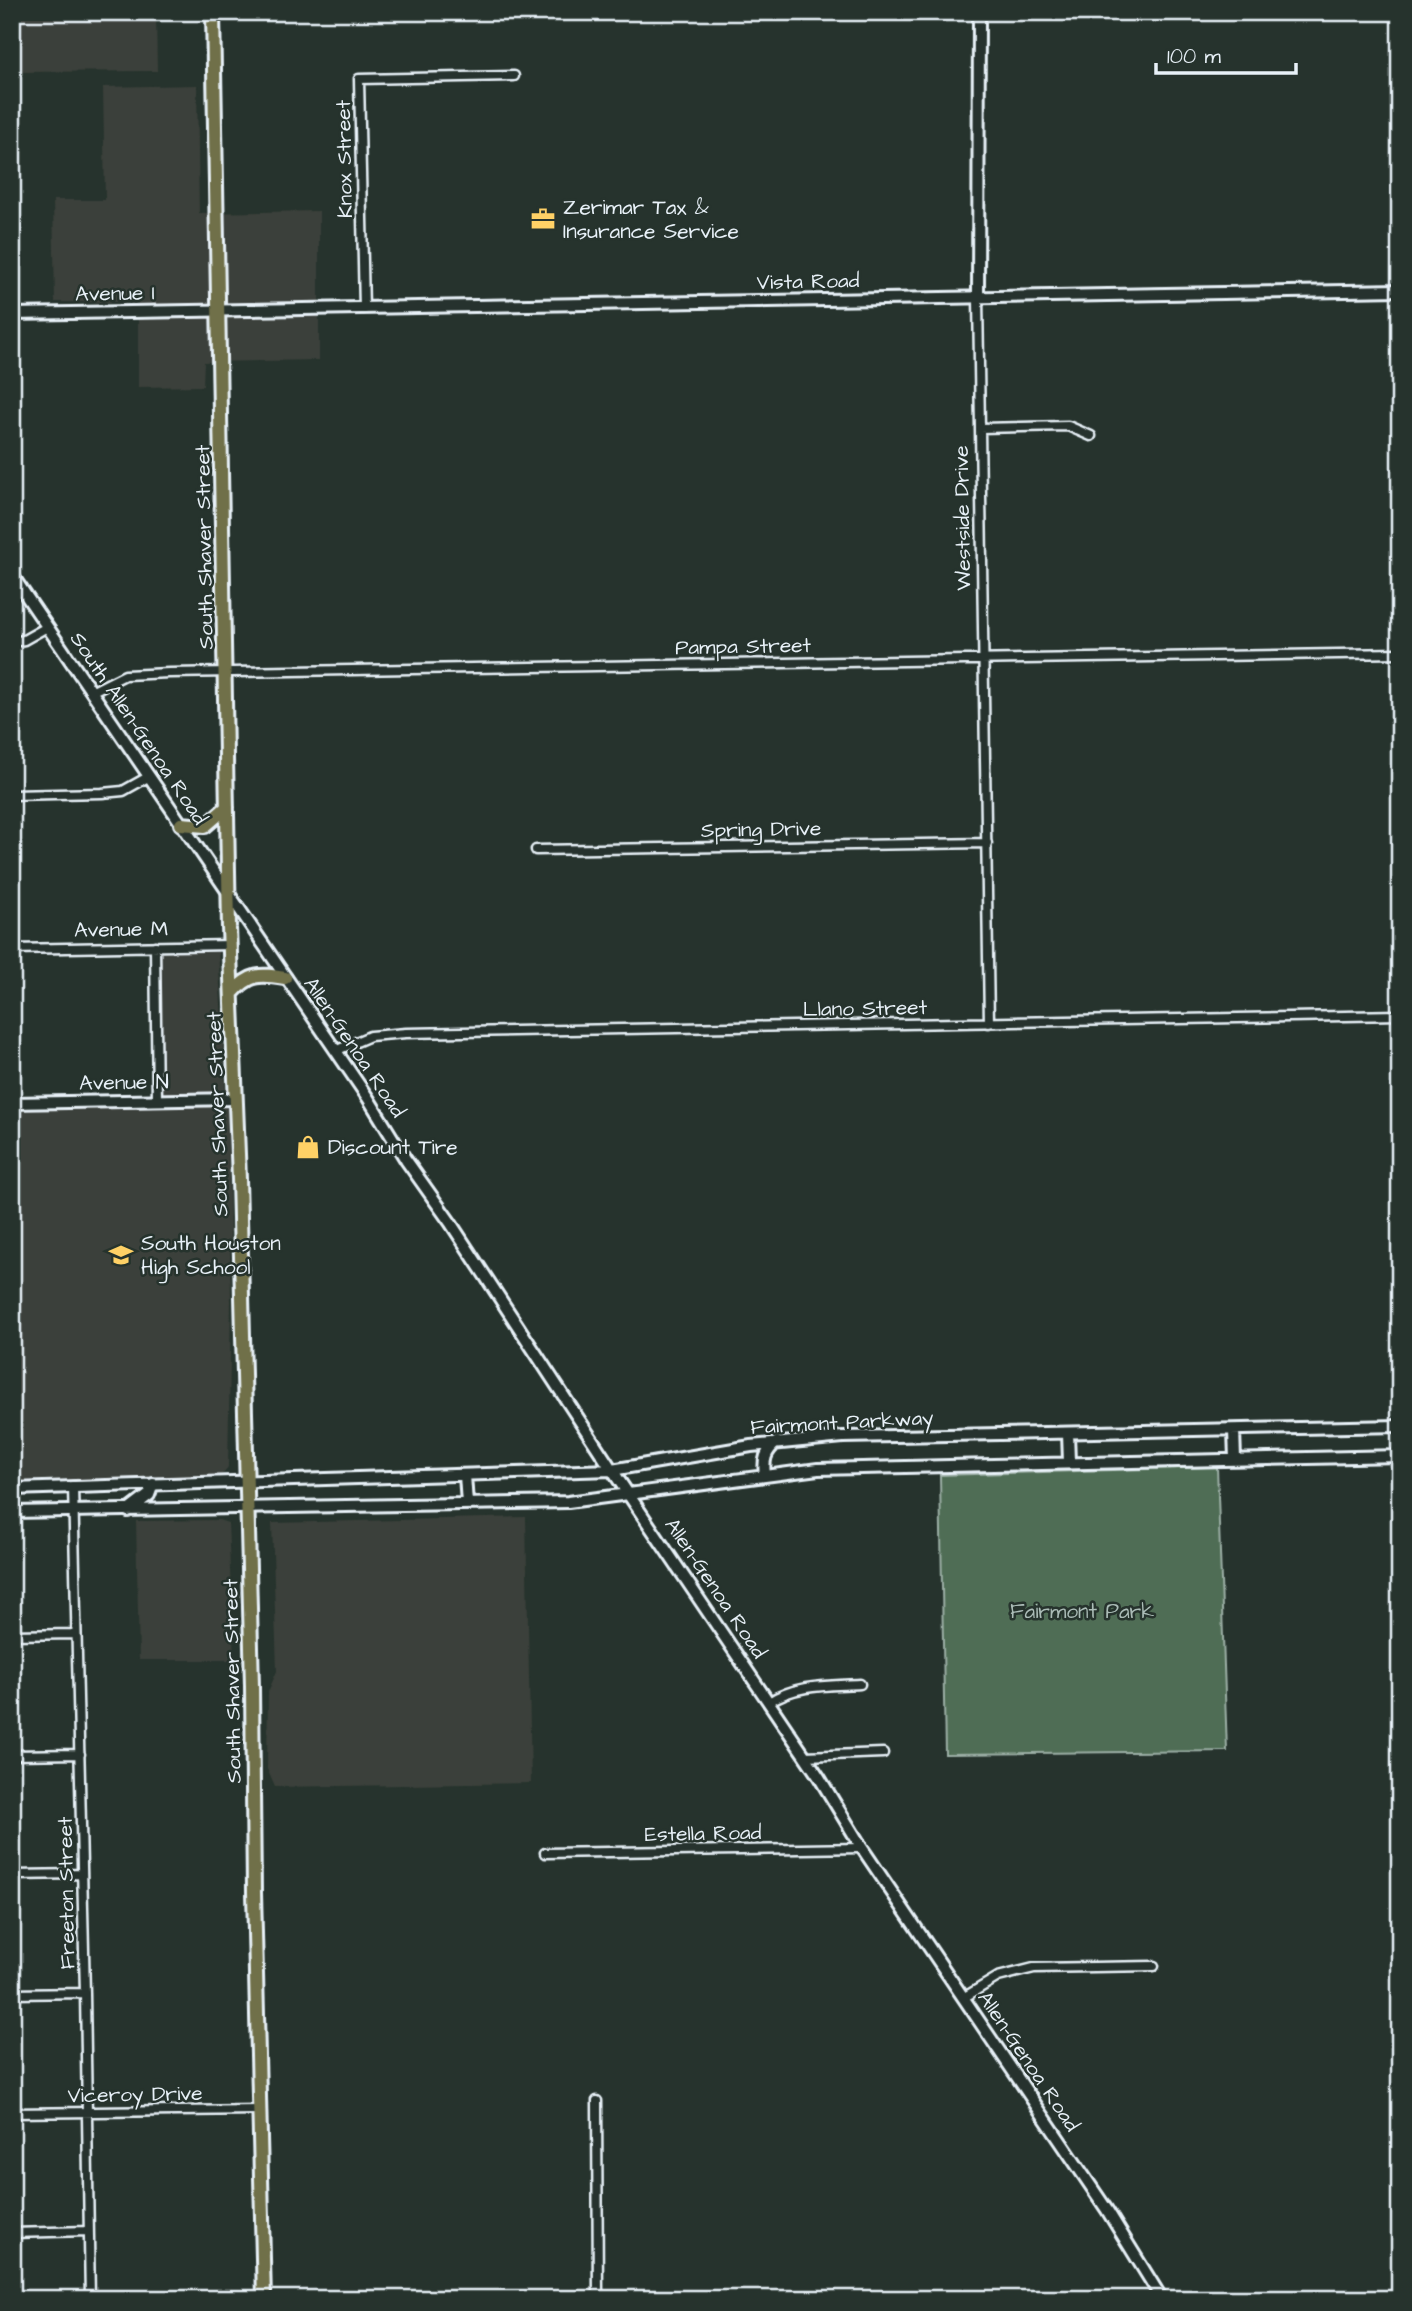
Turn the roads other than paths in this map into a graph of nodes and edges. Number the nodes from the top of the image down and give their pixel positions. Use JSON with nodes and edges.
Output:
{"nodes":[{"id":1,"x":213,"y":12,"type":"edge"},
{"id":2,"x":979,"y":12,"type":"edge"},
{"id":3,"x":514,"y":76,"type":"dead end"},
{"id":4,"x":1400,"y":290,"type":"edge"},
{"id":5,"x":978,"y":297,"type":"junction"},
{"id":6,"x":364,"y":309,"type":"junction"},
{"id":7,"x":217,"y":311,"type":"junction"},
{"id":8,"x":12,"y":314,"type":"edge"},
{"id":9,"x":980,"y":428,"type":"junction"},
{"id":10,"x":1091,"y":436,"type":"dead end"},
{"id":11,"x":12,"y":575,"type":"edge"},
{"id":12,"x":47,"y":627,"type":"junction"},
{"id":13,"x":12,"y":642,"type":"edge"},
{"id":14,"x":1400,"y":653,"type":"edge"},
{"id":15,"x":984,"y":660,"type":"junction"},
{"id":16,"x":225,"y":671,"type":"junction"},
{"id":17,"x":91,"y":692,"type":"junction"},
{"id":18,"x":148,"y":777,"type":"junction"},
{"id":19,"x":12,"y":795,"type":"edge"},
{"id":20,"x":227,"y":807,"type":"junction"},
{"id":21,"x":181,"y":824,"type":"junction"},
{"id":22,"x":987,"y":843,"type":"junction"},
{"id":23,"x":536,"y":850,"type":"dead end"},
{"id":24,"x":231,"y":899,"type":"junction"},
{"id":25,"x":231,"y":945,"type":"junction"},
{"id":26,"x":155,"y":946,"type":"junction"},
{"id":27,"x":12,"y":949,"type":"edge"},
{"id":28,"x":285,"y":978,"type":"junction"},
{"id":29,"x":232,"y":993,"type":"junction"},
{"id":30,"x":1400,"y":1015,"type":"edge"},
{"id":31,"x":989,"y":1023,"type":"junction"},
{"id":32,"x":335,"y":1051,"type":"junction"},
{"id":33,"x":236,"y":1099,"type":"junction"},
{"id":34,"x":157,"y":1100,"type":"junction"},
{"id":35,"x":12,"y":1103,"type":"edge"},
{"id":36,"x":1400,"y":1426,"type":"edge"},
{"id":37,"x":1234,"y":1430,"type":"junction"},
{"id":38,"x":1068,"y":1433,"type":"junction"},
{"id":39,"x":777,"y":1442,"type":"junction"},
{"id":40,"x":1400,"y":1456,"type":"edge"},
{"id":41,"x":1235,"y":1459,"type":"junction"},
{"id":42,"x":1069,"y":1462,"type":"junction"},
{"id":43,"x":612,"y":1470,"type":"junction"},
{"id":44,"x":465,"y":1475,"type":"junction"},
{"id":45,"x":765,"y":1475,"type":"junction"},
{"id":46,"x":246,"y":1482,"type":"junction"},
{"id":47,"x":153,"y":1484,"type":"junction"},
{"id":48,"x":73,"y":1486,"type":"junction"},
{"id":49,"x":12,"y":1489,"type":"edge"},
{"id":50,"x":629,"y":1494,"type":"junction"},
{"id":51,"x":467,"y":1504,"type":"junction"},
{"id":52,"x":247,"y":1508,"type":"junction"},
{"id":53,"x":128,"y":1511,"type":"junction"},
{"id":54,"x":12,"y":1512,"type":"edge"},
{"id":55,"x":74,"y":1512,"type":"junction"},
{"id":56,"x":75,"y":1634,"type":"junction"},
{"id":57,"x":12,"y":1635,"type":"edge"},
{"id":58,"x":860,"y":1684,"type":"dead end"},
{"id":59,"x":769,"y":1702,"type":"junction"},
{"id":60,"x":883,"y":1753,"type":"dead end"},
{"id":61,"x":80,"y":1754,"type":"junction"},
{"id":62,"x":12,"y":1755,"type":"edge"},
{"id":63,"x":805,"y":1756,"type":"junction"},
{"id":64,"x":862,"y":1848,"type":"junction"},
{"id":65,"x":545,"y":1853,"type":"dead end"},
{"id":66,"x":82,"y":1874,"type":"junction"},
{"id":67,"x":12,"y":1875,"type":"edge"},
{"id":68,"x":1154,"y":1966,"type":"dead end"},
{"id":69,"x":85,"y":1993,"type":"junction"},
{"id":70,"x":12,"y":1994,"type":"edge"},
{"id":71,"x":963,"y":1998,"type":"junction"},
{"id":72,"x":597,"y":2101,"type":"dead end"},
{"id":73,"x":258,"y":2110,"type":"junction"},
{"id":74,"x":87,"y":2112,"type":"junction"},
{"id":75,"x":12,"y":2113,"type":"edge"},
{"id":76,"x":88,"y":2231,"type":"junction"},
{"id":77,"x":12,"y":2233,"type":"edge"},
{"id":78,"x":90,"y":2299,"type":"edge"},
{"id":79,"x":264,"y":2299,"type":"edge"},
{"id":80,"x":598,"y":2299,"type":"edge"},
{"id":81,"x":1162,"y":2299,"type":"edge"}],
"edges":[{"from":1,"to":7,"type":"main road","name":"South Shaver Street"},
{"from":2,"to":5,"type":"main road","name":"Westside Drive"},
{"from":3,"to":6,"type":"street","name":"Knox Street"},
{"from":4,"to":5,"type":"main road","name":"Vista Road"},
{"from":5,"to":6,"type":"main road","name":"Vista Road"},
{"from":5,"to":9,"type":"street","name":"Westside Drive"},
{"from":6,"to":7,"type":"main road","name":"Vista Road"},
{"from":7,"to":8,"type":"main road","name":"Avenue I"},
{"from":7,"to":16,"type":"main road","name":"South Shaver Street"},
{"from":9,"to":10,"type":"street"},
{"from":9,"to":15,"type":"street","name":"Westside Drive"},
{"from":11,"to":12,"type":"main road","name":"South Allen-Genoa Road"},
{"from":12,"to":13,"type":"street"},
{"from":12,"to":17,"type":"main road","name":"South Allen-Genoa Road"},
{"from":14,"to":15,"type":"street","name":"Pampa Street"},
{"from":15,"to":16,"type":"street","name":"Pampa Street"},
{"from":15,"to":22,"type":"street","name":"Westside Drive"},
{"from":16,"to":17,"type":"street","name":"Pampa Street"},
{"from":16,"to":20,"type":"main road","name":"South Shaver Street"},
{"from":17,"to":18,"type":"main road","name":"South Allen-Genoa Road"},
{"from":18,"to":19,"type":"street"},
{"from":18,"to":21,"type":"main road","name":"South Allen-Genoa Road"},
{"from":20,"to":21,"type":"main road"},
{"from":20,"to":24,"type":"main road","name":"South Shaver Street"},
{"from":21,"to":24,"type":"main road","name":"South Allen-Genoa Road"},
{"from":22,"to":23,"type":"street","name":"Spring Drive"},
{"from":22,"to":31,"type":"street","name":"Westside Drive"},
{"from":24,"to":25,"type":"main road","name":"South Shaver Street"},
{"from":24,"to":28,"type":"main road","name":"Allen-Genoa Road"},
{"from":25,"to":26,"type":"street","name":"Avenue M"},
{"from":25,"to":29,"type":"main road","name":"South Shaver Street"},
{"from":26,"to":27,"type":"street","name":"Avenue M"},
{"from":26,"to":34,"type":"street"},
{"from":28,"to":29,"type":"main road"},
{"from":28,"to":32,"type":"main road","name":"Allen-Genoa Road"},
{"from":29,"to":33,"type":"main road","name":"South Shaver Street"},
{"from":30,"to":31,"type":"street","name":"Llano Street"},
{"from":31,"to":32,"type":"street","name":"Llano Street"},
{"from":32,"to":43,"type":"main road","name":"Allen-Genoa Road"},
{"from":33,"to":34,"type":"main road","name":"Avenue N"},
{"from":33,"to":46,"type":"main road","name":"South Shaver Street"},
{"from":34,"to":35,"type":"main road","name":"Avenue N"},
{"from":36,"to":37,"type":"main road","name":"Fairmont Parkway"},
{"from":37,"to":38,"type":"main road","name":"Fairmont Parkway"},
{"from":37,"to":41,"type":"main road"},
{"from":38,"to":39,"type":"main road","name":"Fairmont Parkway"},
{"from":38,"to":42,"type":"main road"},
{"from":39,"to":43,"type":"main road","name":"Fairmont Parkway"},
{"from":39,"to":45,"type":"main road"},
{"from":40,"to":41,"type":"main road"},
{"from":41,"to":42,"type":"main road"},
{"from":42,"to":45,"type":"main road"},
{"from":43,"to":44,"type":"main road","name":"Fairmont Parkway"},
{"from":43,"to":50,"type":"main road","name":"Allen-Genoa Road"},
{"from":44,"to":46,"type":"main road","name":"Fairmont Parkway"},
{"from":44,"to":51,"type":"main road"},
{"from":45,"to":50,"type":"main road"},
{"from":46,"to":47,"type":"main road","name":"Fairmont Parkway"},
{"from":46,"to":52,"type":"main road","name":"South Shaver Street"},
{"from":47,"to":48,"type":"main road","name":"Fairmont Parkway"},
{"from":47,"to":53,"type":"main road"},
{"from":48,"to":49,"type":"main road","name":"Fairmont Parkway"},
{"from":48,"to":55,"type":"street","name":"Freeton Street"},
{"from":50,"to":51,"type":"main road"},
{"from":50,"to":59,"type":"main road","name":"Allen-Genoa Road"},
{"from":51,"to":52,"type":"main road"},
{"from":52,"to":53,"type":"main road"},
{"from":52,"to":73,"type":"main road","name":"South Shaver Street"},
{"from":53,"to":55,"type":"main road"},
{"from":54,"to":55,"type":"main road"},
{"from":55,"to":56,"type":"street","name":"Freeton Street"},
{"from":56,"to":57,"type":"street"},
{"from":56,"to":61,"type":"street","name":"Freeton Street"},
{"from":58,"to":59,"type":"street"},
{"from":59,"to":63,"type":"main road","name":"Allen-Genoa Road"},
{"from":60,"to":63,"type":"street"},
{"from":61,"to":62,"type":"street"},
{"from":61,"to":66,"type":"street","name":"Freeton Street"},
{"from":63,"to":64,"type":"main road","name":"Allen-Genoa Road"},
{"from":64,"to":65,"type":"street","name":"Estella Road"},
{"from":64,"to":71,"type":"main road","name":"Allen-Genoa Road"},
{"from":66,"to":67,"type":"street"},
{"from":66,"to":69,"type":"street","name":"Freeton Street"},
{"from":68,"to":71,"type":"street"},
{"from":69,"to":70,"type":"street"},
{"from":69,"to":74,"type":"street","name":"Freeton Street"},
{"from":71,"to":81,"type":"main road","name":"Allen-Genoa Road"},
{"from":72,"to":80,"type":"street"},
{"from":73,"to":74,"type":"street","name":"Viceroy Drive"},
{"from":73,"to":79,"type":"main road","name":"South Shaver Street"},
{"from":74,"to":75,"type":"street","name":"Viceroy Drive"},
{"from":74,"to":76,"type":"street","name":"Freeton Street"},
{"from":76,"to":77,"type":"street"},
{"from":76,"to":78,"type":"street","name":"Freeton Street"}]}
